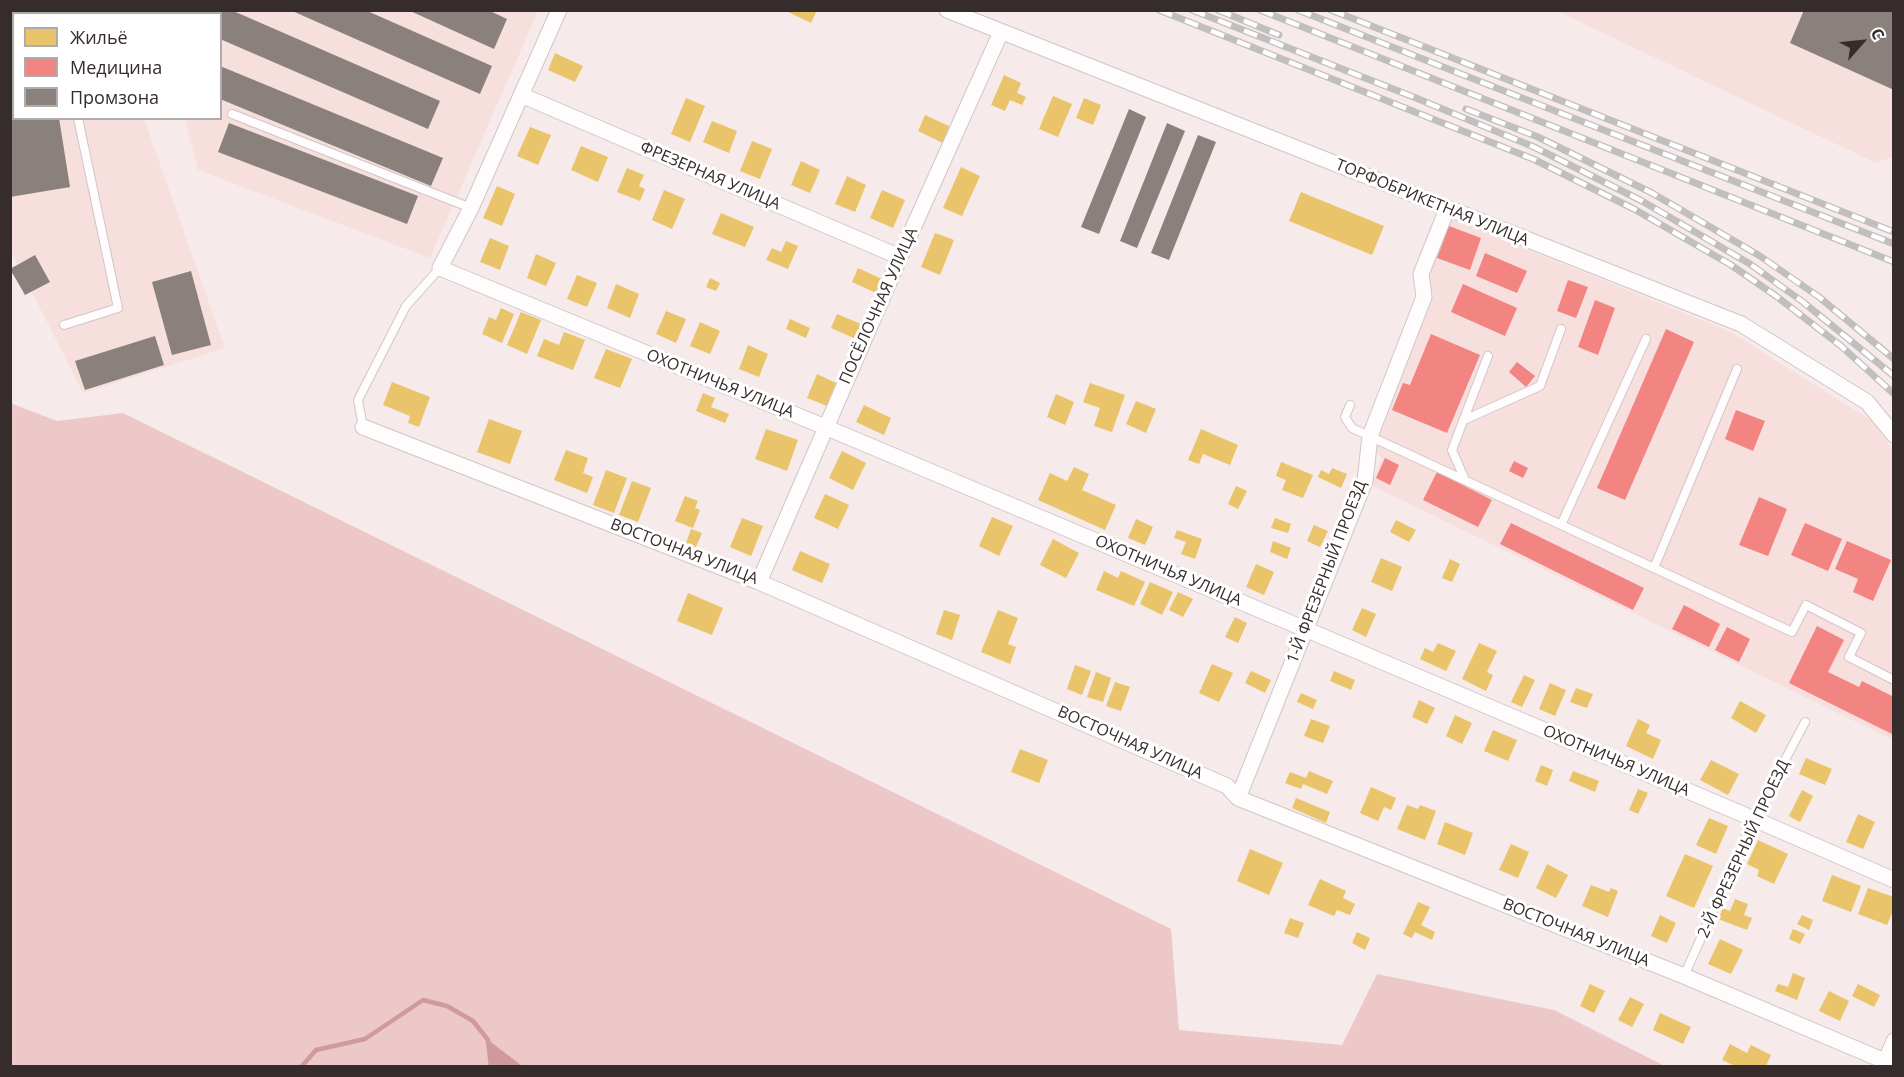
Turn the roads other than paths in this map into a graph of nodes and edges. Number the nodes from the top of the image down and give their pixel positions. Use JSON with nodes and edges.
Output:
{"nodes":[{"id":1,"x":559,"y":10,"type":"edge"},
{"id":2,"x":946,"y":10,"type":"edge"},
{"id":3,"x":1001,"y":32,"type":"junction"},
{"id":4,"x":520,"y":95,"type":"junction"},
{"id":5,"x":231,"y":114,"type":"dead end"},
{"id":6,"x":78,"y":120,"type":"edge"},
{"id":7,"x":471,"y":208,"type":"junction"},
{"id":8,"x":1448,"y":209,"type":"junction"},
{"id":9,"x":900,"y":256,"type":"junction"},
{"id":10,"x":440,"y":268,"type":"junction"},
{"id":11,"x":64,"y":325,"type":"dead end"},
{"id":12,"x":1561,"y":330,"type":"dead end"},
{"id":13,"x":1646,"y":339,"type":"dead end"},
{"id":14,"x":1488,"y":356,"type":"dead end"},
{"id":15,"x":1737,"y":369,"type":"dead end"},
{"id":16,"x":1350,"y":405,"type":"dead end"},
{"id":17,"x":1464,"y":420,"type":"junction"},
{"id":18,"x":363,"y":427,"type":"joint"},
{"id":19,"x":825,"y":427,"type":"junction"},
{"id":20,"x":1893,"y":435,"type":"edge"},
{"id":21,"x":1370,"y":436,"type":"junction"},
{"id":22,"x":1465,"y":480,"type":"junction"},
{"id":23,"x":1561,"y":525,"type":"junction"},
{"id":24,"x":1654,"y":568,"type":"junction"},
{"id":25,"x":759,"y":582,"type":"junction"},
{"id":26,"x":1305,"y":629,"type":"junction"},
{"id":27,"x":1893,"y":680,"type":"edge"},
{"id":28,"x":1805,"y":722,"type":"dead end"},
{"id":29,"x":1238,"y":798,"type":"junction"},
{"id":30,"x":1754,"y":819,"type":"junction"},
{"id":31,"x":1893,"y":880,"type":"edge"},
{"id":32,"x":1684,"y":976,"type":"junction"},
{"id":33,"x":1893,"y":1041,"type":"edge"},
{"id":34,"x":1889,"y":1064,"type":"edge"}],
"edges":[{"from":1,"to":4,"type":"street"},
{"from":2,"to":3,"type":"street","name":"ТОРФОБРИКЕТНАЯ УЛИЦА"},
{"from":3,"to":8,"type":"street","name":"ТОРФОБРИКЕТНАЯ УЛИЦА"},
{"from":3,"to":9,"type":"street","name":"ПОСЁЛОЧНАЯ УЛИЦА"},
{"from":4,"to":7,"type":"street"},
{"from":4,"to":9,"type":"street","name":"ФРЕЗЕРНАЯ УЛИЦА"},
{"from":5,"to":7,"type":"lane"},
{"from":6,"to":11,"type":"lane"},
{"from":7,"to":10,"type":"street"},
{"from":8,"to":20,"type":"street","name":"ТОРФОБРИКЕТНАЯ УЛИЦА"},
{"from":8,"to":21,"type":"street","name":"1-Й ФРЕЗЕРНЫЙ ПРОЕЗД"},
{"from":9,"to":19,"type":"street","name":"ПОСЁЛОЧНАЯ УЛИЦА"},
{"from":10,"to":18,"type":"lane"},
{"from":10,"to":19,"type":"street","name":"ОХОТНИЧЬЯ УЛИЦА"},
{"from":12,"to":17,"type":"lane"},
{"from":13,"to":23,"type":"lane"},
{"from":14,"to":17,"type":"lane"},
{"from":15,"to":24,"type":"lane"},
{"from":16,"to":21,"type":"lane"},
{"from":17,"to":22,"type":"lane"},
{"from":18,"to":25,"type":"street","name":"ВОСТОЧНАЯ УЛИЦА"},
{"from":19,"to":25,"type":"street","name":"ПОСЁЛОЧНАЯ УЛИЦА"},
{"from":19,"to":26,"type":"street","name":"ОХОТНИЧЬЯ УЛИЦА"},
{"from":21,"to":22,"type":"lane"},
{"from":21,"to":26,"type":"street","name":"1-Й ФРЕЗЕРНЫЙ ПРОЕЗД"},
{"from":22,"to":23,"type":"lane"},
{"from":23,"to":24,"type":"lane"},
{"from":24,"to":27,"type":"lane"},
{"from":25,"to":29,"type":"street","name":"ВОСТОЧНАЯ УЛИЦА"},
{"from":26,"to":29,"type":"street","name":"1-Й ФРЕЗЕРНЫЙ ПРОЕЗД"},
{"from":26,"to":30,"type":"street","name":"ОХОТНИЧЬЯ УЛИЦА"},
{"from":28,"to":30,"type":"lane","name":"2-Й ФРЕЗЕРНЫЙ ПРОЕЗД"},
{"from":29,"to":32,"type":"street","name":"ВОСТОЧНАЯ УЛИЦА"},
{"from":30,"to":31,"type":"street","name":"ОХОТНИЧЬЯ УЛИЦА"},
{"from":30,"to":32,"type":"lane","name":"2-Й ФРЕЗЕРНЫЙ ПРОЕЗД"},
{"from":32,"to":34,"type":"street","name":"ВОСТОЧНАЯ УЛИЦА"},
{"from":33,"to":34,"type":"street"}]}
